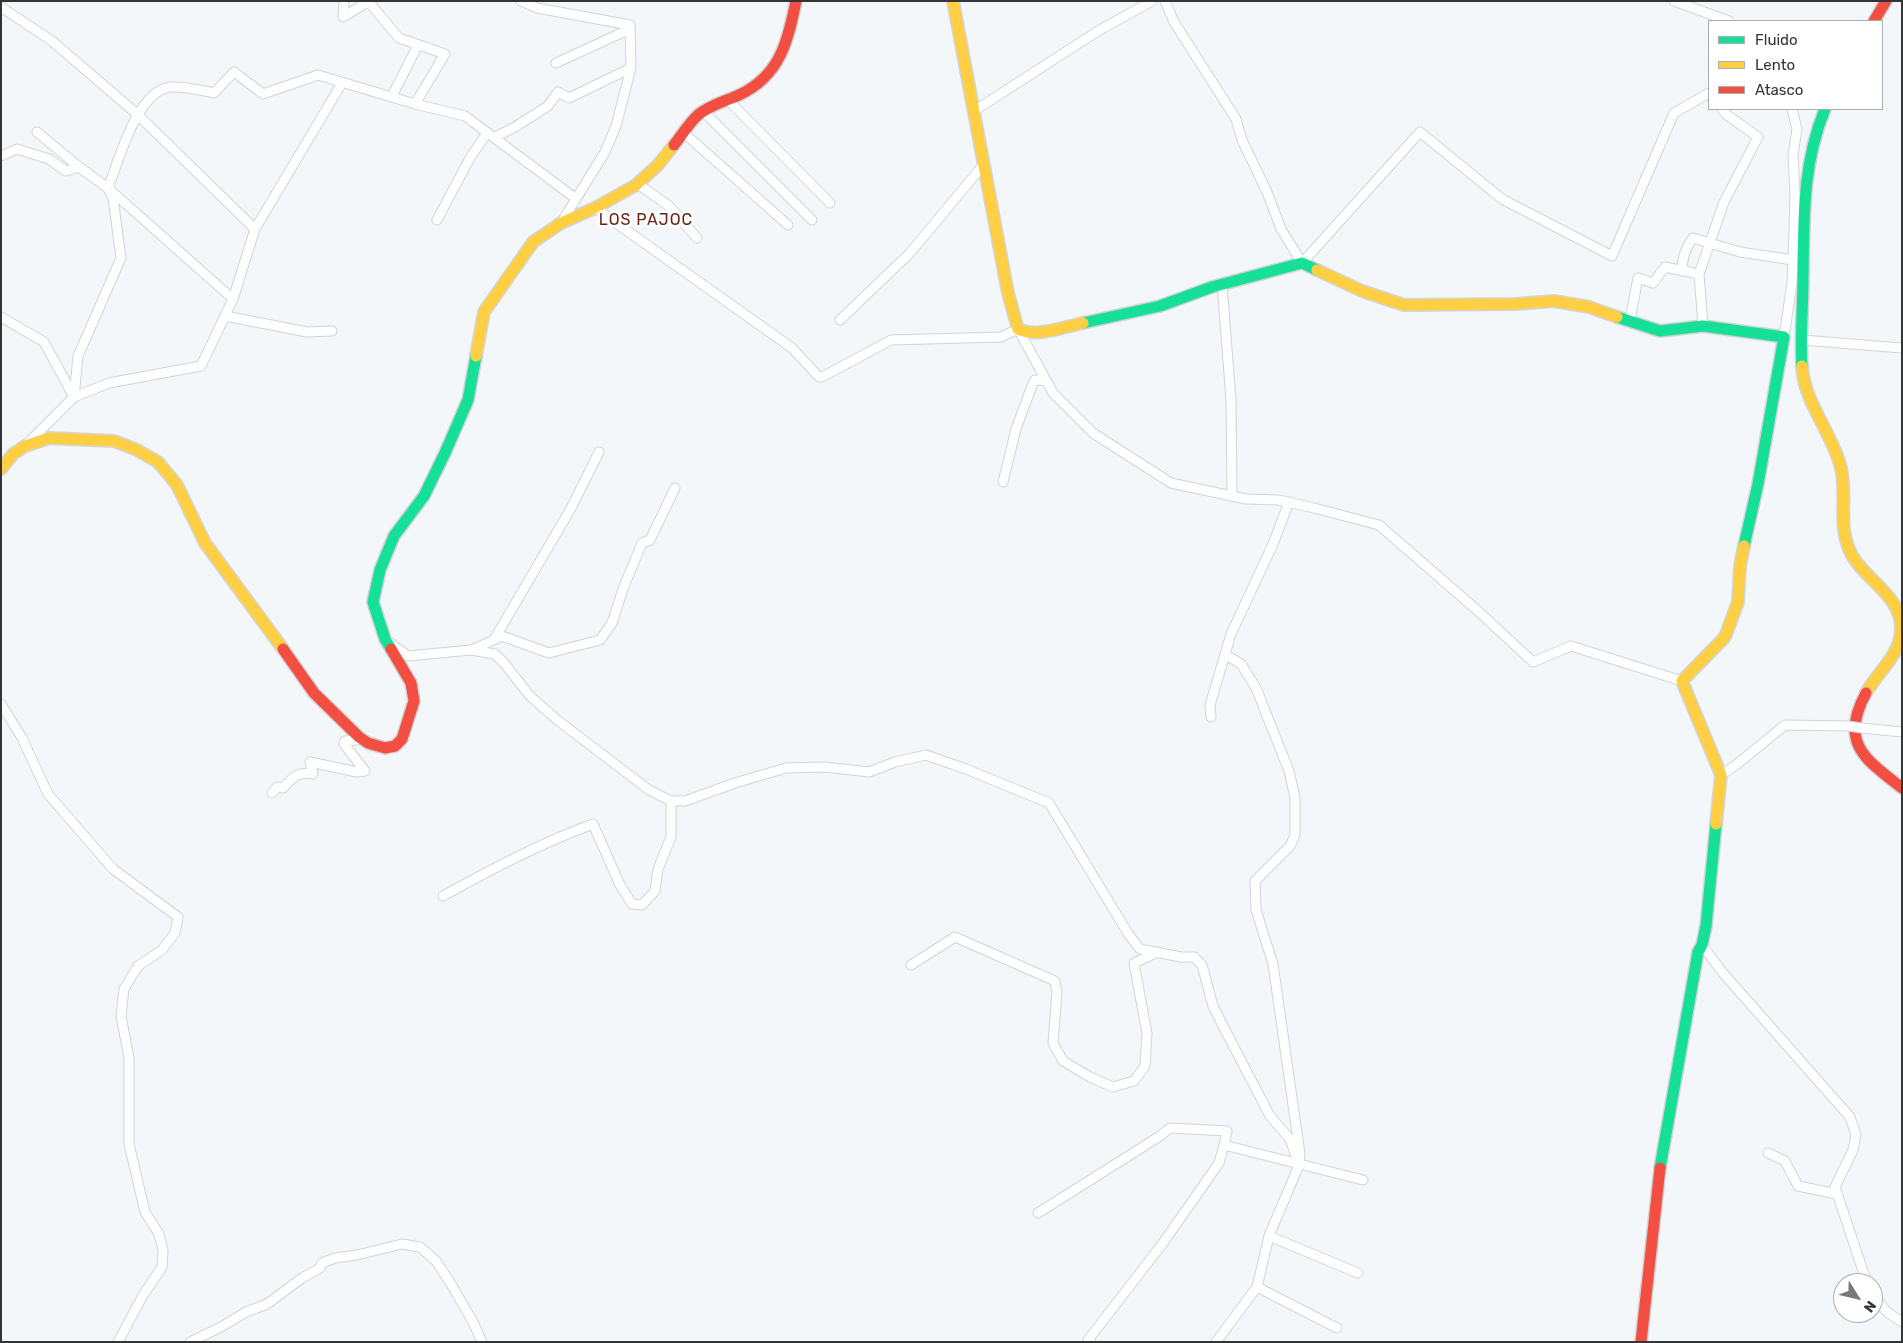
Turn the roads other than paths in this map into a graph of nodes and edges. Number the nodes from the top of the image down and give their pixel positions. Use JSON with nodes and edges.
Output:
{"nodes":[{"id":1,"x":344,"y":1,"type":"edge"},
{"id":2,"x":521,"y":1,"type":"edge"},
{"id":3,"x":796,"y":1,"type":"edge"},
{"id":4,"x":952,"y":1,"type":"edge"},
{"id":5,"x":1152,"y":1,"type":"edge"},
{"id":6,"x":1165,"y":1,"type":"edge"},
{"id":7,"x":1674,"y":1,"type":"edge"},
{"id":8,"x":1886,"y":1,"type":"edge"},
{"id":9,"x":368,"y":2,"type":"edge"},
{"id":10,"x":1,"y":7,"type":"edge"},
{"id":11,"x":1726,"y":20,"type":"edge"},
{"id":12,"x":1875,"y":20,"type":"edge"},
{"id":13,"x":630,"y":29,"type":"junction"},
{"id":14,"x":418,"y":45,"type":"junction"},
{"id":15,"x":556,"y":63,"type":"dead end"},
{"id":16,"x":631,"y":68,"type":"junction"},
{"id":17,"x":342,"y":83,"type":"junction"},
{"id":18,"x":1708,"y":95,"type":"edge"},
{"id":19,"x":392,"y":96,"type":"junction"},
{"id":20,"x":728,"y":100,"type":"junction"},
{"id":21,"x":415,"y":104,"type":"junction"},
{"id":22,"x":1723,"y":110,"type":"edge"},
{"id":23,"x":1792,"y":110,"type":"edge"},
{"id":24,"x":1825,"y":110,"type":"edge"},
{"id":25,"x":703,"y":111,"type":"junction"},
{"id":26,"x":974,"y":111,"type":"junction"},
{"id":27,"x":137,"y":114,"type":"junction"},
{"id":28,"x":38,"y":132,"type":"dead end"},
{"id":29,"x":684,"y":133,"type":"junction"},
{"id":30,"x":491,"y":135,"type":"junction"},
{"id":31,"x":1,"y":156,"type":"edge"},
{"id":32,"x":984,"y":164,"type":"junction"},
{"id":33,"x":79,"y":167,"type":"junction"},
{"id":34,"x":638,"y":184,"type":"junction"},
{"id":35,"x":108,"y":188,"type":"junction"},
{"id":36,"x":575,"y":198,"type":"junction"},
{"id":37,"x":830,"y":203,"type":"dead end"},
{"id":38,"x":595,"y":208,"type":"junction"},
{"id":39,"x":437,"y":220,"type":"dead end"},
{"id":40,"x":812,"y":220,"type":"dead end"},
{"id":41,"x":561,"y":223,"type":"junction"},
{"id":42,"x":788,"y":225,"type":"dead end"},
{"id":43,"x":255,"y":229,"type":"junction"},
{"id":44,"x":698,"y":238,"type":"dead end"},
{"id":45,"x":1709,"y":243,"type":"junction"},
{"id":46,"x":1793,"y":260,"type":"junction"},
{"id":47,"x":1302,"y":263,"type":"junction"},
{"id":48,"x":1682,"y":271,"type":"junction"},
{"id":49,"x":1699,"y":274,"type":"junction"},
{"id":50,"x":1222,"y":284,"type":"junction"},
{"id":51,"x":233,"y":299,"type":"junction"},
{"id":52,"x":225,"y":316,"type":"junction"},
{"id":53,"x":1,"y":317,"type":"edge"},
{"id":54,"x":840,"y":320,"type":"dead end"},
{"id":55,"x":1630,"y":320,"type":"junction"},
{"id":56,"x":1703,"y":326,"type":"junction"},
{"id":57,"x":1018,"y":329,"type":"junction"},
{"id":58,"x":332,"y":331,"type":"dead end"},
{"id":59,"x":1784,"y":337,"type":"junction"},
{"id":60,"x":1802,"y":340,"type":"junction"},
{"id":61,"x":1902,"y":348,"type":"edge"},
{"id":62,"x":1046,"y":381,"type":"junction"},
{"id":63,"x":74,"y":397,"type":"junction"},
{"id":64,"x":25,"y":446,"type":"junction"},
{"id":65,"x":599,"y":452,"type":"dead end"},
{"id":66,"x":1,"y":469,"type":"edge"},
{"id":67,"x":1003,"y":482,"type":"dead end"},
{"id":68,"x":675,"y":488,"type":"dead end"},
{"id":69,"x":1232,"y":496,"type":"junction"},
{"id":70,"x":1289,"y":502,"type":"junction"},
{"id":71,"x":495,"y":638,"type":"junction"},
{"id":72,"x":385,"y":639,"type":"junction"},
{"id":73,"x":472,"y":650,"type":"junction"},
{"id":74,"x":1231,"y":658,"type":"dead end"},
{"id":75,"x":1682,"y":681,"type":"junction"},
{"id":76,"x":1,"y":704,"type":"edge"},
{"id":77,"x":1211,"y":716,"type":"dead end"},
{"id":78,"x":1902,"y":732,"type":"edge"},
{"id":79,"x":359,"y":737,"type":"junction"},
{"id":80,"x":1721,"y":775,"type":"junction"},
{"id":81,"x":1902,"y":788,"type":"edge"},
{"id":82,"x":272,"y":793,"type":"dead end"},
{"id":83,"x":671,"y":801,"type":"junction"},
{"id":84,"x":444,"y":896,"type":"dead end"},
{"id":85,"x":1702,"y":945,"type":"junction"},
{"id":86,"x":1159,"y":952,"type":"junction"},
{"id":87,"x":911,"y":964,"type":"dead end"},
{"id":88,"x":1224,"y":1145,"type":"junction"},
{"id":89,"x":1768,"y":1153,"type":"dead end"},
{"id":90,"x":1299,"y":1165,"type":"junction"},
{"id":91,"x":1363,"y":1180,"type":"dead end"},
{"id":92,"x":1837,"y":1194,"type":"junction"},
{"id":93,"x":1038,"y":1212,"type":"dead end"},
{"id":94,"x":1269,"y":1236,"type":"junction"},
{"id":95,"x":1358,"y":1273,"type":"dead end"},
{"id":96,"x":1864,"y":1273,"type":"edge"},
{"id":97,"x":1257,"y":1287,"type":"junction"},
{"id":98,"x":1883,"y":1307,"type":"edge"},
{"id":99,"x":1902,"y":1322,"type":"edge"},
{"id":100,"x":1338,"y":1328,"type":"dead end"},
{"id":101,"x":118,"y":1342,"type":"edge"},
{"id":102,"x":190,"y":1342,"type":"edge"},
{"id":103,"x":482,"y":1342,"type":"edge"},
{"id":104,"x":1091,"y":1342,"type":"edge"},
{"id":105,"x":1216,"y":1342,"type":"edge"},
{"id":106,"x":1641,"y":1342,"type":"edge"}],
"edges":[{"from":1,"to":9,"type":"street"},
{"from":2,"to":13,"type":"street"},
{"from":3,"to":20,"type":"street"},
{"from":4,"to":26,"type":"street"},
{"from":5,"to":26,"type":"street"},
{"from":6,"to":47,"type":"street"},
{"from":7,"to":11,"type":"street"},
{"from":8,"to":12,"type":"street"},
{"from":9,"to":14,"type":"street"},
{"from":10,"to":27,"type":"street"},
{"from":13,"to":15,"type":"street"},
{"from":13,"to":16,"type":"street"},
{"from":14,"to":19,"type":"street"},
{"from":14,"to":21,"type":"street"},
{"from":16,"to":30,"type":"street"},
{"from":16,"to":36,"type":"street"},
{"from":17,"to":19,"type":"street"},
{"from":17,"to":27,"type":"street"},
{"from":17,"to":43,"type":"street"},
{"from":18,"to":47,"type":"street"},
{"from":19,"to":21,"type":"street"},
{"from":20,"to":25,"type":"street"},
{"from":20,"to":37,"type":"street"},
{"from":21,"to":30,"type":"street"},
{"from":22,"to":45,"type":"street"},
{"from":23,"to":46,"type":"street"},
{"from":24,"to":60,"type":"street"},
{"from":25,"to":29,"type":"street"},
{"from":25,"to":40,"type":"street"},
{"from":26,"to":32,"type":"street"},
{"from":27,"to":35,"type":"street"},
{"from":27,"to":43,"type":"street"},
{"from":28,"to":33,"type":"street"},
{"from":29,"to":34,"type":"street"},
{"from":29,"to":42,"type":"street"},
{"from":30,"to":36,"type":"street"},
{"from":30,"to":39,"type":"street"},
{"from":31,"to":33,"type":"street"},
{"from":32,"to":54,"type":"street"},
{"from":32,"to":57,"type":"street"},
{"from":33,"to":35,"type":"street"},
{"from":34,"to":38,"type":"street"},
{"from":34,"to":44,"type":"street"},
{"from":35,"to":51,"type":"street"},
{"from":35,"to":63,"type":"street"},
{"from":36,"to":41,"type":"street"},
{"from":38,"to":41,"type":"street"},
{"from":38,"to":57,"type":"street"},
{"from":41,"to":72,"type":"street"},
{"from":43,"to":51,"type":"street"},
{"from":45,"to":46,"type":"street"},
{"from":45,"to":48,"type":"street"},
{"from":45,"to":49,"type":"street"},
{"from":46,"to":59,"type":"street"},
{"from":47,"to":50,"type":"street"},
{"from":47,"to":55,"type":"street"},
{"from":48,"to":49,"type":"street"},
{"from":48,"to":55,"type":"street"},
{"from":49,"to":56,"type":"street"},
{"from":50,"to":57,"type":"street"},
{"from":50,"to":69,"type":"street"},
{"from":51,"to":52,"type":"street"},
{"from":52,"to":58,"type":"street"},
{"from":52,"to":63,"type":"street"},
{"from":53,"to":63,"type":"street"},
{"from":55,"to":56,"type":"street"},
{"from":56,"to":59,"type":"street"},
{"from":57,"to":62,"type":"street"},
{"from":59,"to":75,"type":"street"},
{"from":60,"to":61,"type":"street"},
{"from":60,"to":81,"type":"street"},
{"from":62,"to":67,"type":"street"},
{"from":62,"to":69,"type":"street"},
{"from":63,"to":64,"type":"street"},
{"from":64,"to":66,"type":"street"},
{"from":64,"to":79,"type":"street"},
{"from":65,"to":71,"type":"street"},
{"from":68,"to":71,"type":"street"},
{"from":69,"to":70,"type":"street"},
{"from":70,"to":75,"type":"street"},
{"from":70,"to":77,"type":"street"},
{"from":71,"to":73,"type":"street"},
{"from":72,"to":73,"type":"street"},
{"from":72,"to":79,"type":"street"},
{"from":73,"to":83,"type":"street"},
{"from":74,"to":90,"type":"street"},
{"from":75,"to":80,"type":"street"},
{"from":76,"to":101,"type":"street"},
{"from":78,"to":80,"type":"street","bridge":true},
{"from":79,"to":82,"type":"street"},
{"from":80,"to":85,"type":"street"},
{"from":83,"to":84,"type":"street"},
{"from":83,"to":86,"type":"street"},
{"from":85,"to":92,"type":"street"},
{"from":85,"to":106,"type":"street"},
{"from":86,"to":87,"type":"street"},
{"from":86,"to":90,"type":"street"},
{"from":88,"to":90,"type":"street"},
{"from":88,"to":93,"type":"street"},
{"from":88,"to":104,"type":"street"},
{"from":89,"to":92,"type":"street"},
{"from":90,"to":91,"type":"street"},
{"from":90,"to":94,"type":"street"},
{"from":92,"to":96,"type":"street"},
{"from":94,"to":95,"type":"street"},
{"from":94,"to":97,"type":"street"},
{"from":97,"to":100,"type":"street"},
{"from":97,"to":105,"type":"street"},
{"from":98,"to":99,"type":"street"},
{"from":102,"to":103,"type":"street"}]}
